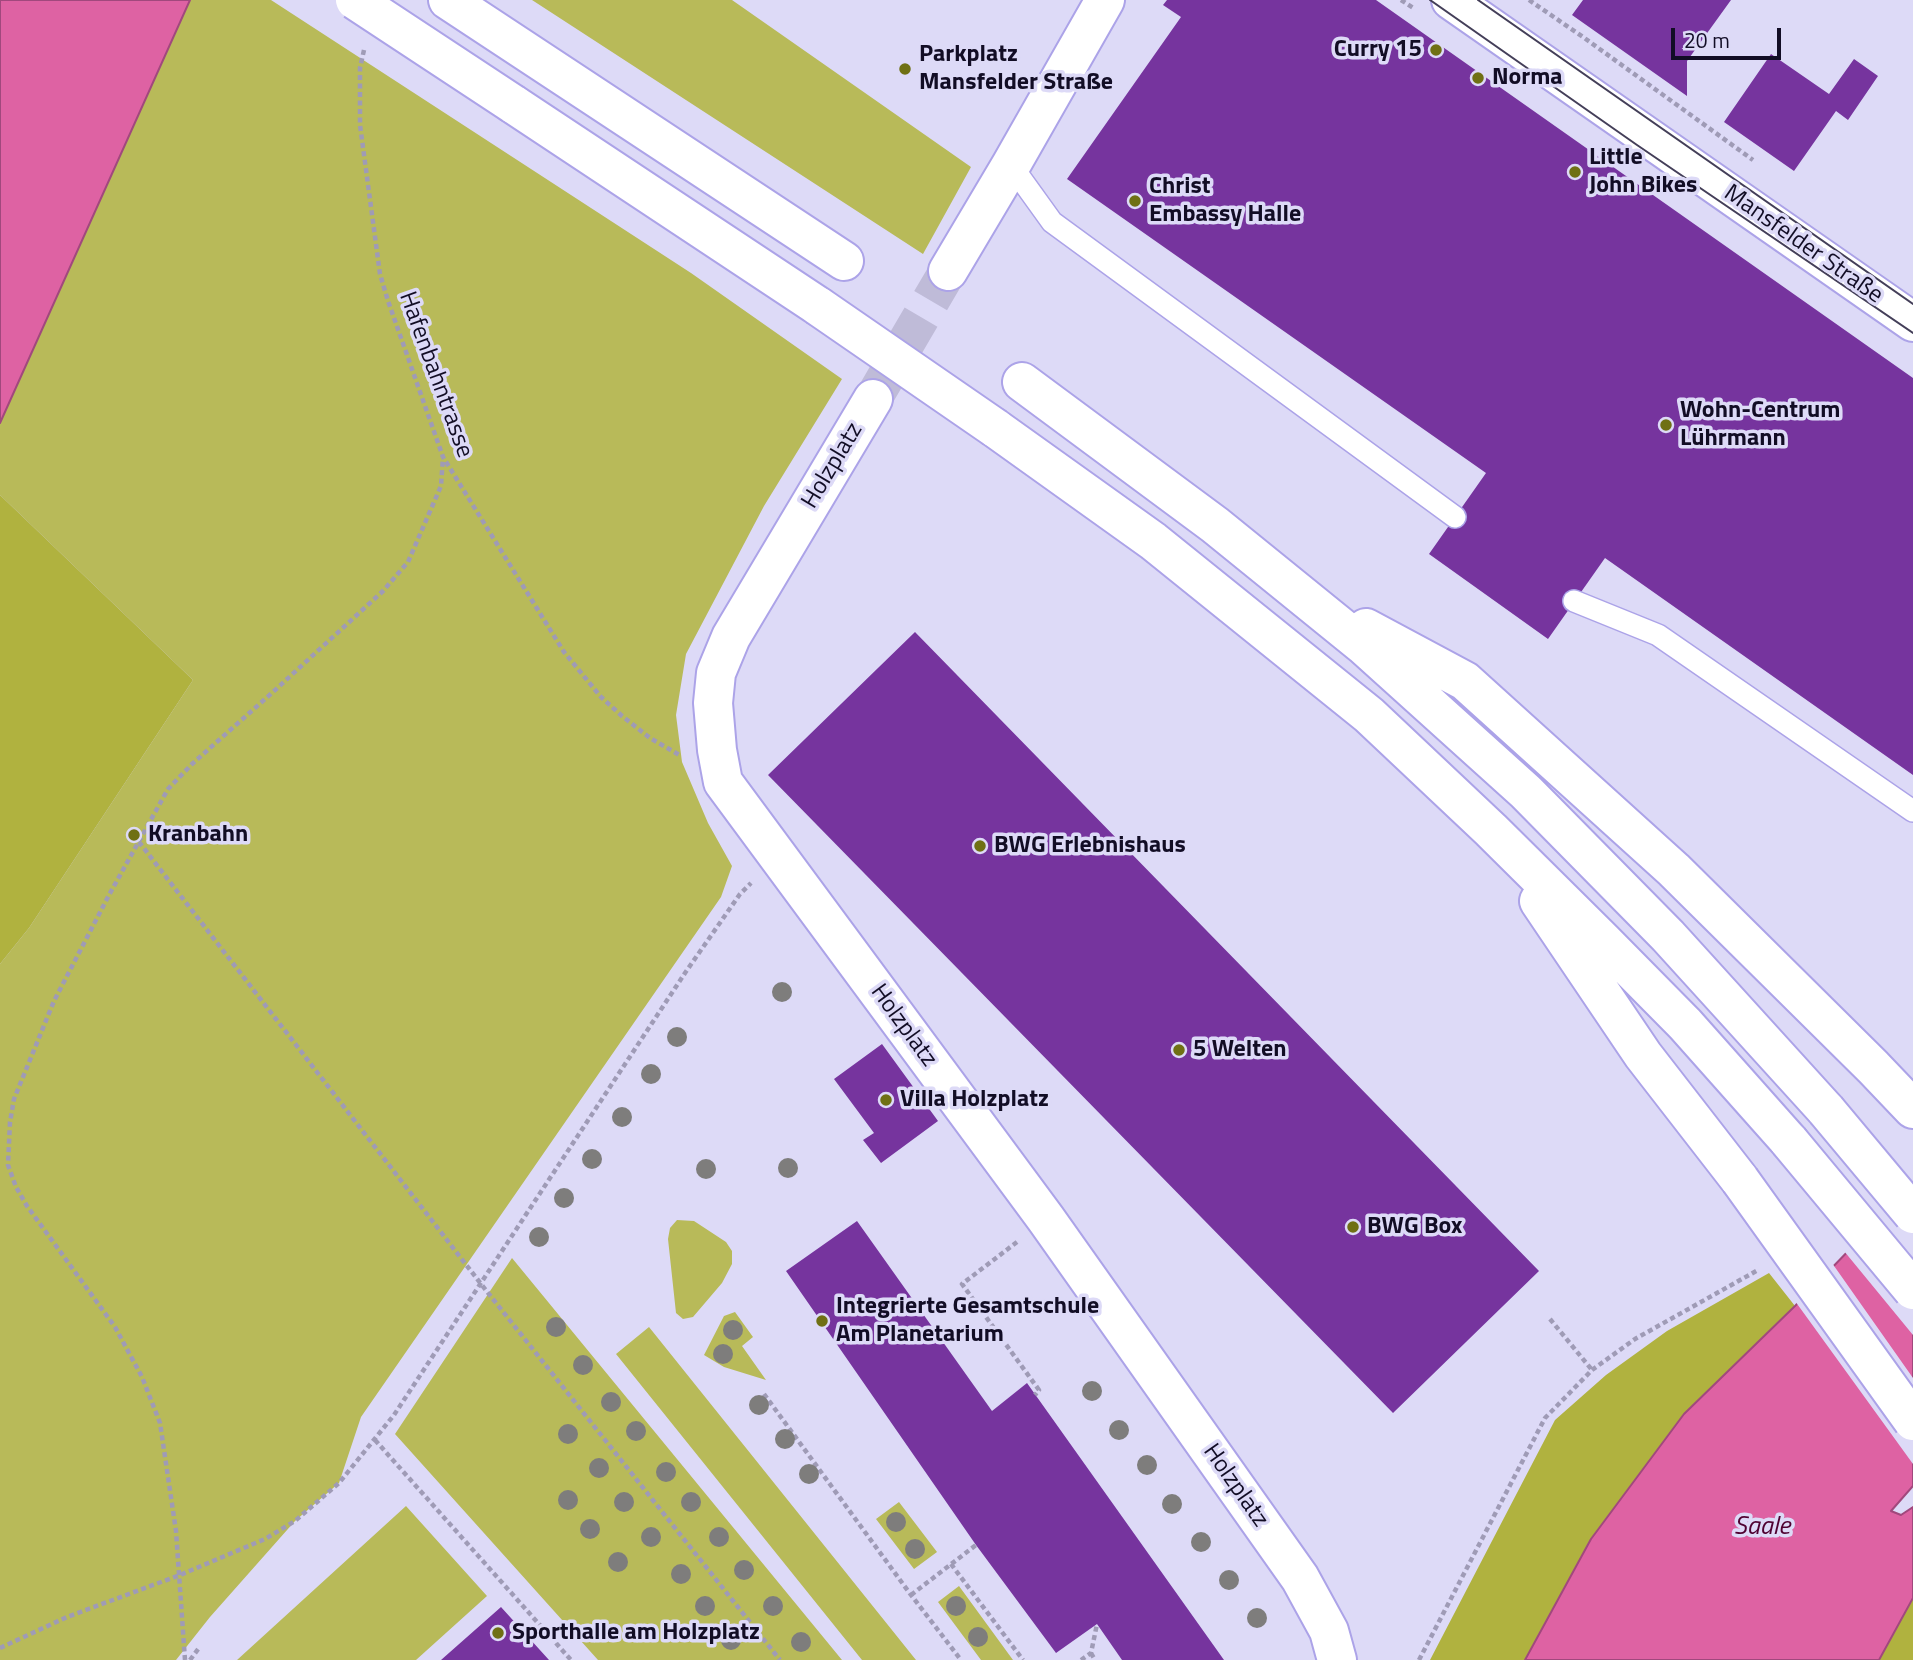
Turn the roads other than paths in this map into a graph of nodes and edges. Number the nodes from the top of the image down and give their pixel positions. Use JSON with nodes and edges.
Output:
{"nodes":[{"id":1,"x":355,"y":0,"type":"edge"},
{"id":2,"x":448,"y":0,"type":"edge"},
{"id":3,"x":1105,"y":0,"type":"edge"},
{"id":4,"x":1451,"y":0,"type":"edge"},
{"id":5,"x":1011,"y":165,"type":"junction"},
{"id":6,"x":844,"y":261,"type":"dead end"},
{"id":7,"x":948,"y":271,"type":"tunnel mouth"},
{"id":8,"x":1913,"y":322,"type":"edge"},
{"id":9,"x":1022,"y":382,"type":"dead end"},
{"id":10,"x":873,"y":399,"type":"tunnel mouth"},
{"id":11,"x":995,"y":428,"type":"junction"},
{"id":12,"x":1455,"y":517,"type":"dead end"},
{"id":13,"x":1214,"y":525,"type":"junction"},
{"id":14,"x":1296,"y":591,"type":"junction"},
{"id":15,"x":1574,"y":601,"type":"dead end"},
{"id":16,"x":1913,"y":811,"type":"edge"},
{"id":17,"x":1491,"y":830,"type":"junction"},
{"id":18,"x":1913,"y":1109,"type":"edge"},
{"id":19,"x":1913,"y":1214,"type":"edge"},
{"id":20,"x":1913,"y":1290,"type":"edge"},
{"id":21,"x":1913,"y":1421,"type":"edge"},
{"id":22,"x":1337,"y":1660,"type":"edge"}],
"edges":[{"from":1,"to":11,"type":"main road","bridge":true},
{"from":2,"to":6,"type":"main road"},
{"from":3,"to":5,"type":"main road"},
{"from":4,"to":8,"type":"main road","name":"Mansfelder Straße"},
{"from":5,"to":7,"type":"main road"},
{"from":5,"to":12,"type":"lane"},
{"from":9,"to":13,"type":"main road"},
{"from":10,"to":22,"type":"main road","name":"Holzplatz"},
{"from":11,"to":13,"type":"main road"},
{"from":11,"to":17,"type":"main road"},
{"from":13,"to":14,"type":"main road"},
{"from":14,"to":18,"type":"main road"},
{"from":14,"to":19,"type":"main road","bridge":true},
{"from":15,"to":16,"type":"lane"},
{"from":17,"to":20,"type":"main road","bridge":true},
{"from":17,"to":21,"type":"main road","bridge":true}]}
